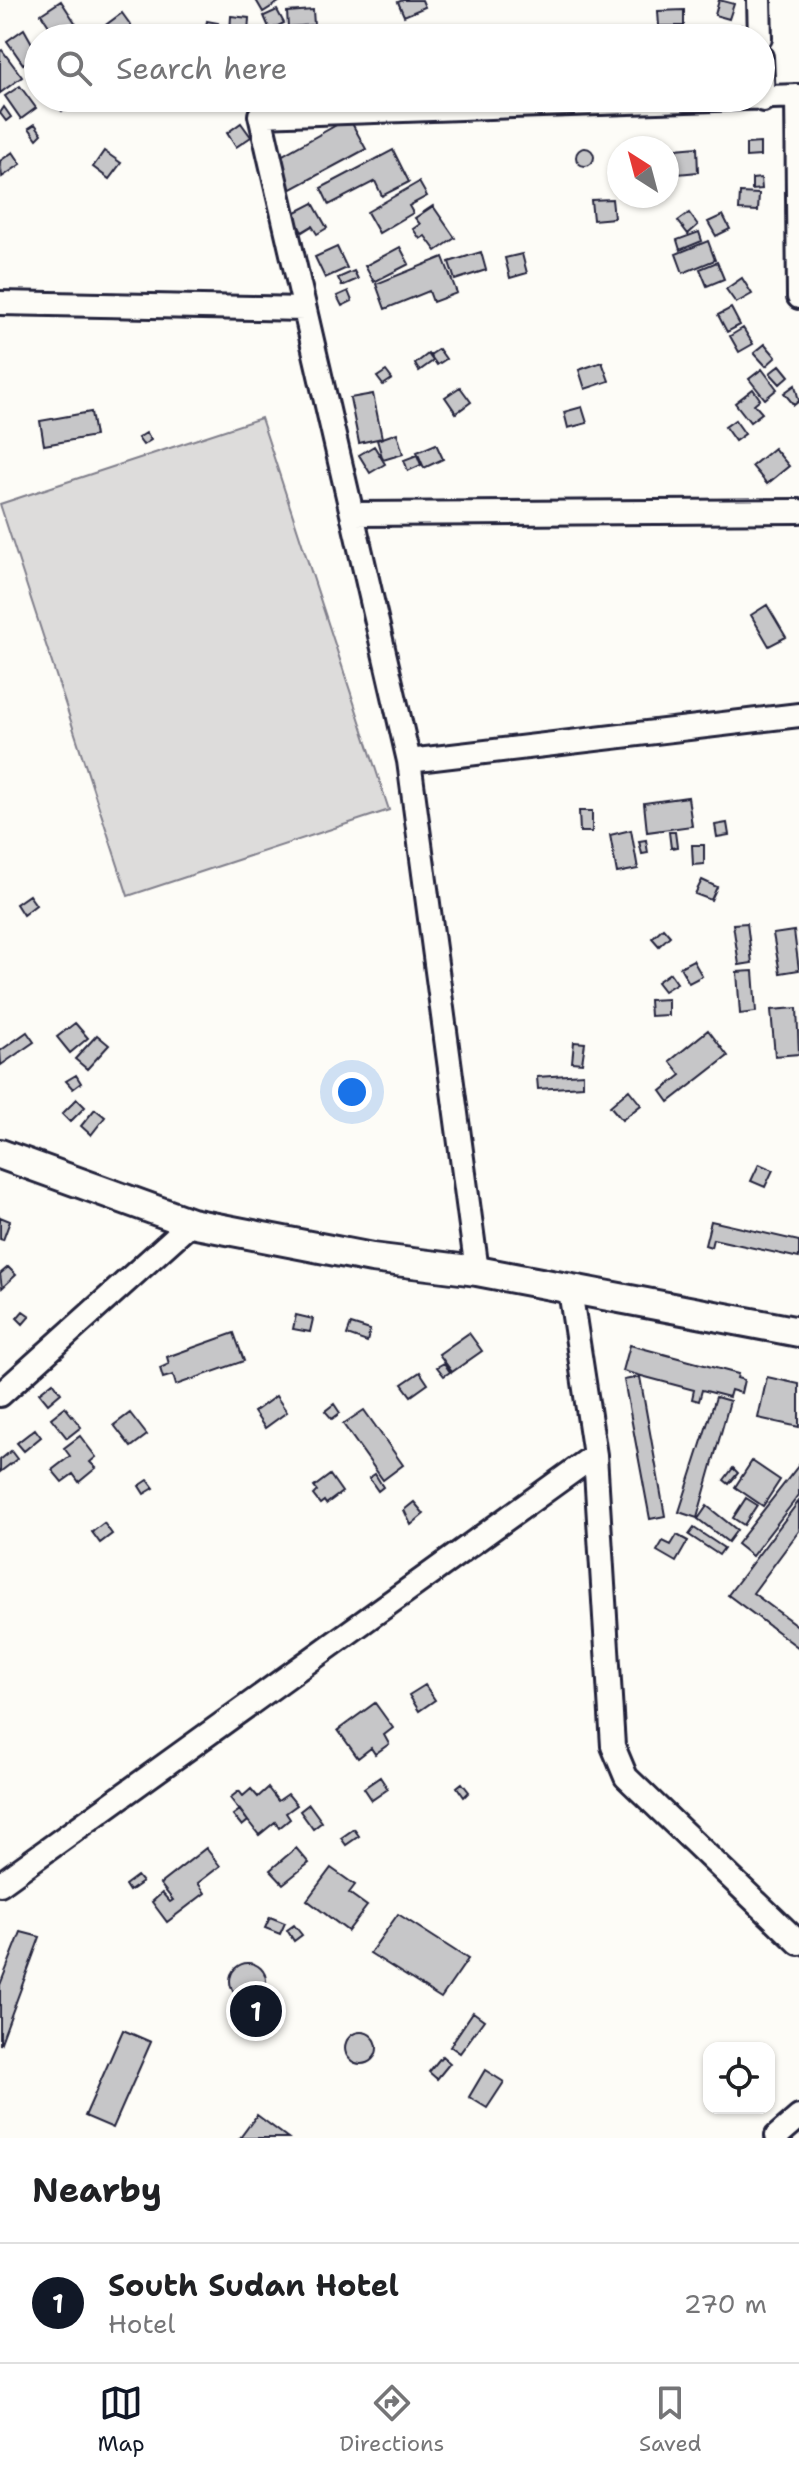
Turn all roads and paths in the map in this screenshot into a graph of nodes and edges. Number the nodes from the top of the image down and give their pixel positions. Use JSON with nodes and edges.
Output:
{"nodes":[{"id":1,"x":759,"y":0,"type":"edge"},
{"id":2,"x":760,"y":24,"type":"edge"},
{"id":3,"x":798,"y":96,"type":"edge"},
{"id":4,"x":775,"y":99,"type":"edge"},
{"id":5,"x":361,"y":112,"type":"edge"},
{"id":6,"x":799,"y":297,"type":"edge"},
{"id":7,"x":0,"y":303,"type":"edge"},
{"id":8,"x":304,"y":309,"type":"junction"},
{"id":9,"x":799,"y":511,"type":"edge"},
{"id":10,"x":352,"y":514,"type":"junction"},
{"id":11,"x":799,"y":715,"type":"edge"},
{"id":12,"x":409,"y":761,"type":"junction"},
{"id":13,"x":0,"y":1154,"type":"edge"},
{"id":14,"x":191,"y":1223,"type":"junction"},
{"id":15,"x":477,"y":1271,"type":"junction"},
{"id":16,"x":570,"y":1290,"type":"junction"},
{"id":17,"x":799,"y":1332,"type":"edge"},
{"id":18,"x":0,"y":1395,"type":"edge"},
{"id":19,"x":595,"y":1455,"type":"junction"},
{"id":20,"x":0,"y":1884,"type":"edge"},
{"id":21,"x":799,"y":1943,"type":"edge"},
{"id":22,"x":799,"y":2117,"type":"edge"},
{"id":23,"x":777,"y":2136,"type":"dead end"}],
"edges":[{"from":1,"to":2,"type":"street"},
{"from":3,"to":4,"type":"street"},
{"from":3,"to":6,"type":"street"},
{"from":5,"to":8,"type":"street"},
{"from":7,"to":8,"type":"street"},
{"from":8,"to":10,"type":"street"},
{"from":9,"to":10,"type":"street"},
{"from":10,"to":12,"type":"street"},
{"from":11,"to":12,"type":"street"},
{"from":12,"to":15,"type":"street"},
{"from":13,"to":14,"type":"street"},
{"from":14,"to":15,"type":"street"},
{"from":14,"to":18,"type":"street"},
{"from":15,"to":16,"type":"street"},
{"from":16,"to":17,"type":"street"},
{"from":16,"to":19,"type":"street"},
{"from":19,"to":20,"type":"street"},
{"from":19,"to":21,"type":"street"},
{"from":22,"to":23,"type":"street"}]}
